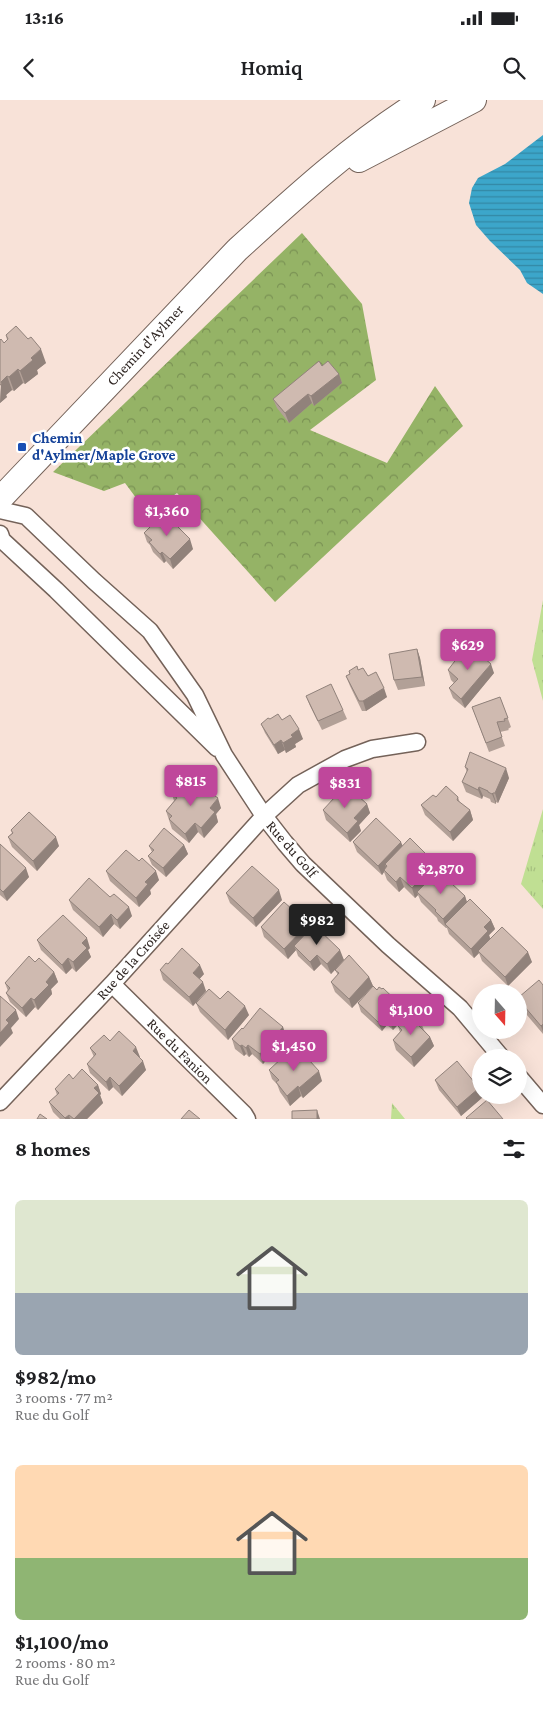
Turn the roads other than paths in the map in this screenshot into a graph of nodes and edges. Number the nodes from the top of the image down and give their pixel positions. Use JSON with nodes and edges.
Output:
{"nodes":[{"id":1,"x":423,"y":100,"type":"edge"},
{"id":2,"x":474,"y":100,"type":"edge"},
{"id":3,"x":295,"y":198,"type":"junction"},
{"id":4,"x":0,"y":498,"type":"edge"},
{"id":5,"x":0,"y":510,"type":"edge"},
{"id":6,"x":0,"y":534,"type":"edge"},
{"id":7,"x":417,"y":742,"type":"dead end"},
{"id":8,"x":224,"y":755,"type":"junction"},
{"id":9,"x":264,"y":816,"type":"junction"},
{"id":10,"x":112,"y":984,"type":"junction"},
{"id":11,"x":494,"y":1049,"type":"edge"},
{"id":12,"x":527,"y":1086,"type":"edge"},
{"id":13,"x":0,"y":1102,"type":"edge"},
{"id":14,"x":543,"y":1105,"type":"edge"},
{"id":15,"x":247,"y":1119,"type":"edge"}],
"edges":[{"from":1,"to":3,"type":"main road","name":"Chemin d'Aylmer"},
{"from":2,"to":3,"type":"main road","name":"Chemin d'Aylmer"},
{"from":3,"to":4,"type":"main road","name":"Chemin d'Aylmer"},
{"from":5,"to":8,"type":"street","name":"Rue du Golf"},
{"from":6,"to":8,"type":"street","name":"Rue du Golf"},
{"from":7,"to":9,"type":"street","name":"Rue de la Croisée"},
{"from":8,"to":9,"type":"street","name":"Rue du Golf"},
{"from":9,"to":10,"type":"street","name":"Rue de la Croisée"},
{"from":9,"to":11,"type":"street","name":"Rue du Golf"},
{"from":10,"to":13,"type":"street","name":"Rue de la Croisée"},
{"from":10,"to":15,"type":"street","name":"Rue du Fanion"},
{"from":12,"to":14,"type":"street"}]}
